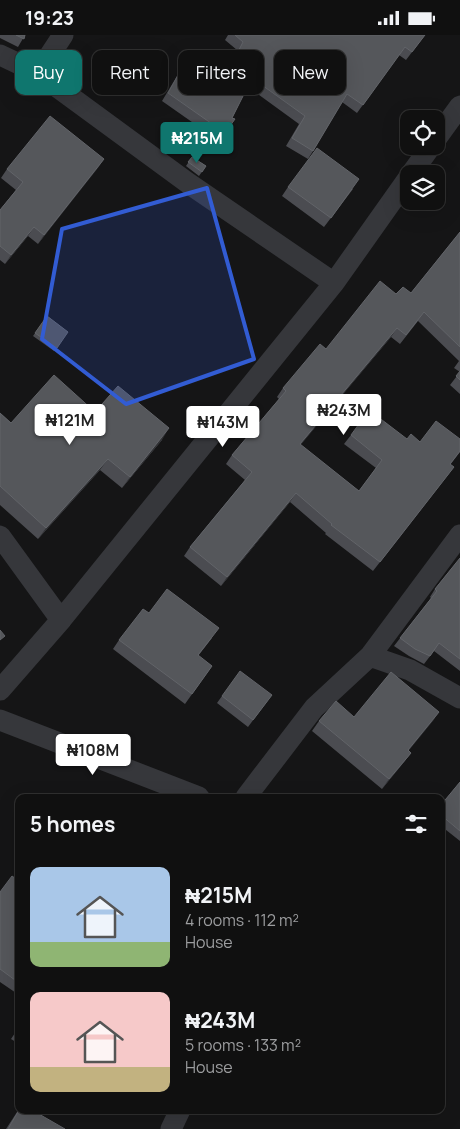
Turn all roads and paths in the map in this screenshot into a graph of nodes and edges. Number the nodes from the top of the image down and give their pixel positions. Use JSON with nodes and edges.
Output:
{"nodes":[{"id":1,"x":62,"y":35,"type":"edge"},
{"id":2,"x":53,"y":50,"type":"edge"},
{"id":3,"x":0,"y":55,"type":"edge"},
{"id":4,"x":15,"y":62,"type":"edge"},
{"id":5,"x":68,"y":95,"type":"edge"},
{"id":6,"x":460,"y":106,"type":"edge"},
{"id":7,"x":445,"y":127,"type":"edge"},
{"id":8,"x":400,"y":190,"type":"edge"},
{"id":9,"x":334,"y":283,"type":"junction"},
{"id":10,"x":460,"y":535,"type":"edge"},
{"id":11,"x":0,"y":536,"type":"edge"},
{"id":12,"x":61,"y":620,"type":"junction"},
{"id":13,"x":370,"y":656,"type":"junction"},
{"id":14,"x":0,"y":689,"type":"edge"},
{"id":15,"x":460,"y":698,"type":"edge"},
{"id":16,"x":0,"y":720,"type":"edge"},
{"id":17,"x":191,"y":794,"type":"edge"},
{"id":18,"x":248,"y":794,"type":"edge"},
{"id":19,"x":178,"y":1114,"type":"edge"},
{"id":20,"x":171,"y":1129,"type":"edge"}],
"edges":[{"from":1,"to":2,"type":"street"},
{"from":3,"to":4,"type":"street"},
{"from":5,"to":9,"type":"street"},
{"from":6,"to":7,"type":"street"},
{"from":8,"to":9,"type":"street"},
{"from":9,"to":12,"type":"street"},
{"from":10,"to":13,"type":"street"},
{"from":11,"to":12,"type":"street"},
{"from":12,"to":14,"type":"street"},
{"from":13,"to":15,"type":"street"},
{"from":13,"to":18,"type":"street"},
{"from":16,"to":17,"type":"street"},
{"from":19,"to":20,"type":"street"}]}
